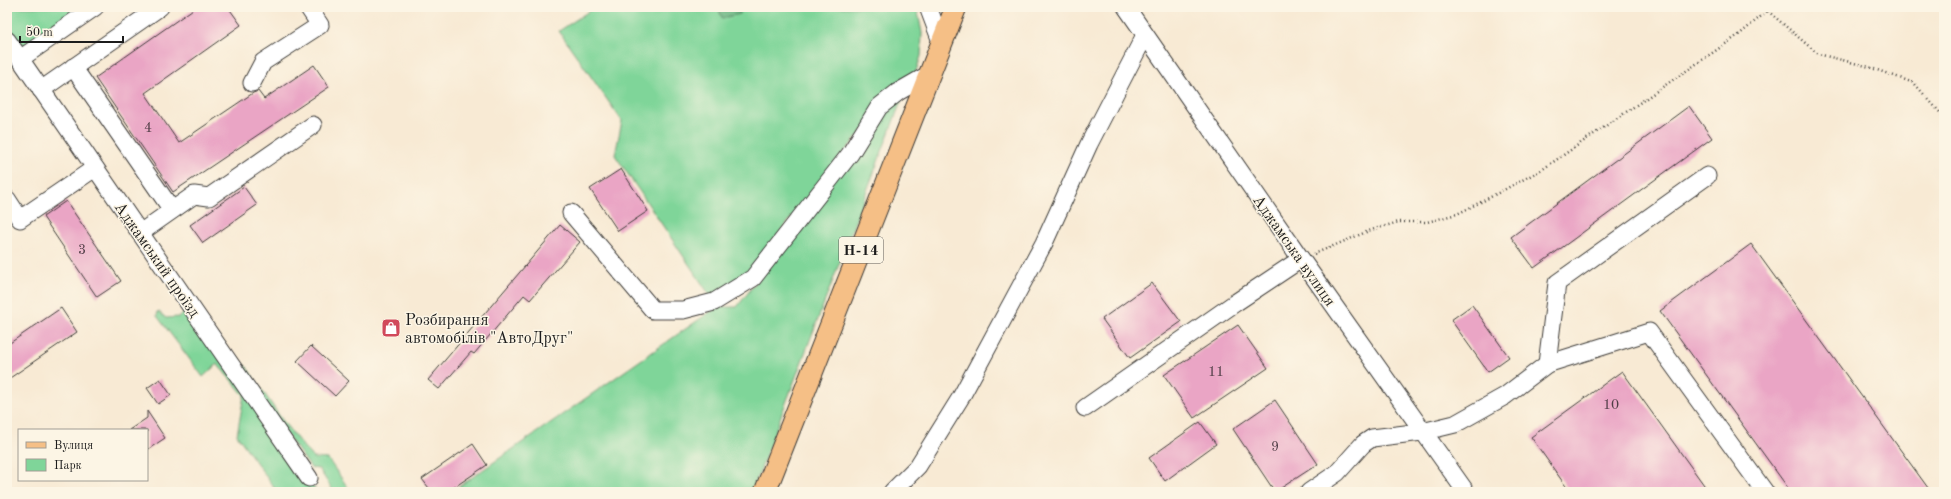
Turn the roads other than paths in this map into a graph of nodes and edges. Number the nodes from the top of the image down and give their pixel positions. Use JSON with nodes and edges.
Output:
{"nodes":[{"id":1,"x":95,"y":7,"type":"edge"},
{"id":2,"x":160,"y":7,"type":"edge"},
{"id":3,"x":308,"y":7,"type":"edge"},
{"id":4,"x":928,"y":7,"type":"edge"},
{"id":5,"x":956,"y":7,"type":"edge"},
{"id":6,"x":1126,"y":7,"type":"edge"},
{"id":7,"x":1145,"y":35,"type":"junction"},
{"id":8,"x":7,"y":40,"type":"edge"},
{"id":9,"x":942,"y":44,"type":"junction"},
{"id":10,"x":20,"y":59,"type":"junction"},
{"id":11,"x":73,"y":67,"type":"junction"},
{"id":12,"x":931,"y":73,"type":"junction"},
{"id":13,"x":252,"y":83,"type":"dead end"},
{"id":14,"x":41,"y":90,"type":"junction"},
{"id":15,"x":313,"y":125,"type":"dead end"},
{"id":16,"x":95,"y":168,"type":"junction"},
{"id":17,"x":1706,"y":176,"type":"dead end"},
{"id":18,"x":7,"y":199,"type":"edge"},
{"id":19,"x":172,"y":210,"type":"junction"},
{"id":20,"x":571,"y":213,"type":"dead end"},
{"id":21,"x":140,"y":233,"type":"junction"},
{"id":22,"x":1301,"y":260,"type":"junction"},
{"id":23,"x":1547,"y":364,"type":"junction"},
{"id":24,"x":1085,"y":408,"type":"dead end"},
{"id":25,"x":1422,"y":432,"type":"junction"},
{"id":26,"x":309,"y":478,"type":"dead end"},
{"id":27,"x":765,"y":492,"type":"edge"},
{"id":28,"x":892,"y":492,"type":"edge"},
{"id":29,"x":1309,"y":492,"type":"edge"},
{"id":30,"x":1466,"y":492,"type":"edge"},
{"id":31,"x":1765,"y":492,"type":"edge"}],
"edges":[{"from":1,"to":10,"type":"street"},
{"from":2,"to":11,"type":"street"},
{"from":3,"to":13,"type":"street"},
{"from":4,"to":9,"type":"street"},
{"from":5,"to":9,"type":"main road","number":"Н-14"},
{"from":6,"to":7,"type":"street","name":"Аджамська вулиця"},
{"from":7,"to":22,"type":"street","name":"Аджамська вулиця"},
{"from":7,"to":28,"type":"street"},
{"from":8,"to":10,"type":"street","name":"Аджамський проїзд"},
{"from":9,"to":12,"type":"main road","number":"Н-14"},
{"from":10,"to":14,"type":"street","name":"Аджамський проїзд"},
{"from":11,"to":14,"type":"street"},
{"from":11,"to":19,"type":"street"},
{"from":12,"to":20,"type":"street"},
{"from":12,"to":27,"type":"main road","number":"Н-14"},
{"from":14,"to":16,"type":"street","name":"Аджамський проїзд"},
{"from":15,"to":19,"type":"street"},
{"from":16,"to":18,"type":"street"},
{"from":16,"to":21,"type":"street","name":"Аджамський проїзд"},
{"from":17,"to":23,"type":"street"},
{"from":19,"to":21,"type":"street"},
{"from":21,"to":26,"type":"street","name":"Аджамський проїзд"},
{"from":22,"to":24,"type":"street"},
{"from":22,"to":25,"type":"street","name":"Аджамська вулиця"},
{"from":23,"to":25,"type":"street"},
{"from":23,"to":31,"type":"street"},
{"from":25,"to":29,"type":"street"},
{"from":25,"to":30,"type":"street","name":"Аджамська вулиця"}]}
